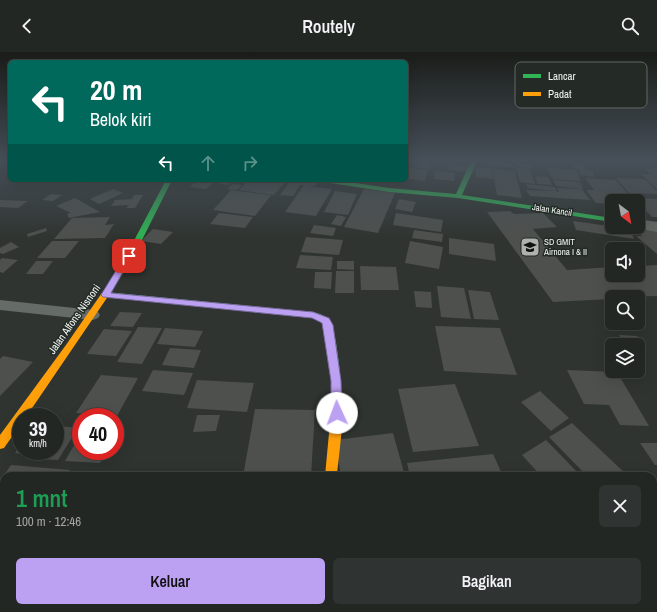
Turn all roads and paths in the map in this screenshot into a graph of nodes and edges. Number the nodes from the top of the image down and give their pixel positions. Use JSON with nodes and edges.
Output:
{"nodes":[{"id":1,"x":165,"y":187,"type":"edge"},
{"id":2,"x":370,"y":187,"type":"edge"},
{"id":3,"x":462,"y":187,"type":"edge"},
{"id":4,"x":458,"y":196,"type":"junction"},
{"id":5,"x":605,"y":219,"type":"edge"},
{"id":6,"x":645,"y":225,"type":"edge"},
{"id":7,"x":657,"y":227,"type":"edge"},
{"id":8,"x":106,"y":295,"type":"junction"},
{"id":9,"x":0,"y":305,"type":"edge"},
{"id":10,"x":93,"y":314,"type":"junction"},
{"id":11,"x":0,"y":444,"type":"edge"},
{"id":12,"x":331,"y":472,"type":"edge"}],
"edges":[{"from":1,"to":8,"type":"street","name":"Jalan Alfons Nisnoni"},
{"from":2,"to":4,"type":"street","name":"Jalan Kancil"},
{"from":3,"to":4,"type":"street"},
{"from":4,"to":5,"type":"street","name":"Jalan Kancil"},
{"from":6,"to":7,"type":"street"},
{"from":8,"to":10,"type":"street","name":"Jalan Alfons Nisnoni"},
{"from":8,"to":12,"type":"street"},
{"from":9,"to":10,"type":"lane"},
{"from":10,"to":11,"type":"street","name":"Jalan Alfons Nisnoni"}]}
